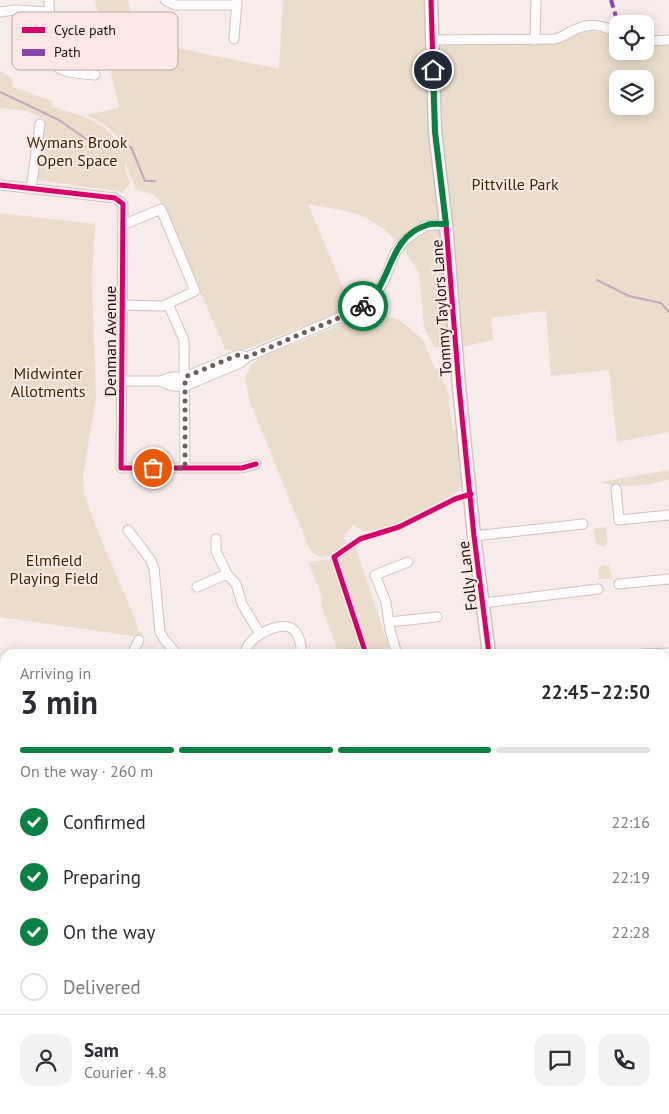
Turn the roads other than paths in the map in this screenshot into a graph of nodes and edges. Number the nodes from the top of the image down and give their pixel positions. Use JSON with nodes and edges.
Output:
{"nodes":[{"id":1,"x":49,"y":0,"type":"edge"},
{"id":2,"x":165,"y":0,"type":"edge"},
{"id":3,"x":431,"y":0,"type":"edge"},
{"id":4,"x":536,"y":0,"type":"edge"},
{"id":5,"x":237,"y":3,"type":"edge"},
{"id":6,"x":0,"y":12,"type":"edge"},
{"id":7,"x":50,"y":12,"type":"joint"},
{"id":8,"x":609,"y":28,"type":"edge"},
{"id":9,"x":234,"y":40,"type":"dead end"},
{"id":10,"x":433,"y":40,"type":"junction"},
{"id":11,"x":535,"y":40,"type":"junction"},
{"id":12,"x":654,"y":40,"type":"edge"},
{"id":13,"x":669,"y":40,"type":"edge"},
{"id":14,"x":62,"y":70,"type":"edge"},
{"id":15,"x":96,"y":75,"type":"dead end"},
{"id":16,"x":40,"y":124,"type":"dead end"},
{"id":17,"x":0,"y":185,"type":"edge"},
{"id":18,"x":31,"y":189,"type":"junction"},
{"id":19,"x":446,"y":224,"type":"junction"},
{"id":20,"x":123,"y":225,"type":"junction"},
{"id":21,"x":168,"y":304,"type":"junction"},
{"id":22,"x":123,"y":305,"type":"junction"},
{"id":23,"x":122,"y":381,"type":"junction"},
{"id":24,"x":185,"y":382,"type":"junction"},
{"id":25,"x":256,"y":464,"type":"dead end"},
{"id":26,"x":185,"y":468,"type":"junction"},
{"id":27,"x":616,"y":490,"type":"dead end"},
{"id":28,"x":471,"y":494,"type":"joint"},
{"id":29,"x":669,"y":515,"type":"edge"},
{"id":30,"x":582,"y":524,"type":"dead end"},
{"id":31,"x":128,"y":530,"type":"dead end"},
{"id":32,"x":474,"y":536,"type":"junction"},
{"id":33,"x":216,"y":539,"type":"dead end"},
{"id":34,"x":408,"y":562,"type":"dead end"},
{"id":35,"x":227,"y":574,"type":"junction"},
{"id":36,"x":669,"y":579,"type":"edge"},
{"id":37,"x":619,"y":584,"type":"dead end"},
{"id":38,"x":197,"y":587,"type":"dead end"},
{"id":39,"x":598,"y":589,"type":"dead end"},
{"id":40,"x":483,"y":604,"type":"junction"},
{"id":41,"x":437,"y":617,"type":"dead end"},
{"id":42,"x":389,"y":622,"type":"junction"},
{"id":43,"x":260,"y":634,"type":"junction"},
{"id":44,"x":140,"y":640,"type":"dead end"},
{"id":45,"x":135,"y":649,"type":"edge"},
{"id":46,"x":172,"y":649,"type":"edge"},
{"id":47,"x":246,"y":649,"type":"edge"},
{"id":48,"x":301,"y":649,"type":"edge"},
{"id":49,"x":395,"y":649,"type":"edge"},
{"id":50,"x":488,"y":649,"type":"edge"}],
"edges":[{"from":1,"to":7,"type":"street"},
{"from":2,"to":5,"type":"street"},
{"from":3,"to":10,"type":"street","name":"Tommy Taylors Lane"},
{"from":4,"to":11,"type":"street"},
{"from":5,"to":9,"type":"street"},
{"from":6,"to":7,"type":"street"},
{"from":8,"to":11,"type":"street"},
{"from":10,"to":11,"type":"street"},
{"from":10,"to":19,"type":"street","name":"Tommy Taylors Lane"},
{"from":12,"to":13,"type":"street"},
{"from":14,"to":15,"type":"street"},
{"from":16,"to":18,"type":"street"},
{"from":17,"to":18,"type":"street","name":"Denman Avenue"},
{"from":18,"to":20,"type":"street","name":"Denman Avenue"},
{"from":19,"to":24,"type":"street"},
{"from":19,"to":28,"type":"street","name":"Tommy Taylors Lane"},
{"from":20,"to":21,"type":"street"},
{"from":20,"to":22,"type":"street","name":"Denman Avenue"},
{"from":21,"to":22,"type":"street"},
{"from":21,"to":24,"type":"street"},
{"from":22,"to":23,"type":"street","name":"Denman Avenue"},
{"from":23,"to":24,"type":"street"},
{"from":23,"to":26,"type":"street","name":"Denman Avenue"},
{"from":24,"to":26,"type":"street"},
{"from":25,"to":26,"type":"street","name":"Denman Avenue"},
{"from":27,"to":29,"type":"street"},
{"from":28,"to":32,"type":"street","name":"Folly Lane"},
{"from":30,"to":32,"type":"street"},
{"from":31,"to":46,"type":"street"},
{"from":32,"to":40,"type":"street","name":"Folly Lane"},
{"from":33,"to":35,"type":"street"},
{"from":34,"to":42,"type":"street"},
{"from":35,"to":38,"type":"street"},
{"from":35,"to":43,"type":"street"},
{"from":36,"to":37,"type":"street"},
{"from":39,"to":40,"type":"street"},
{"from":40,"to":50,"type":"street","name":"Folly Lane"},
{"from":41,"to":42,"type":"street"},
{"from":42,"to":49,"type":"street"},
{"from":43,"to":47,"type":"street"},
{"from":43,"to":48,"type":"street"},
{"from":44,"to":45,"type":"street"}]}
